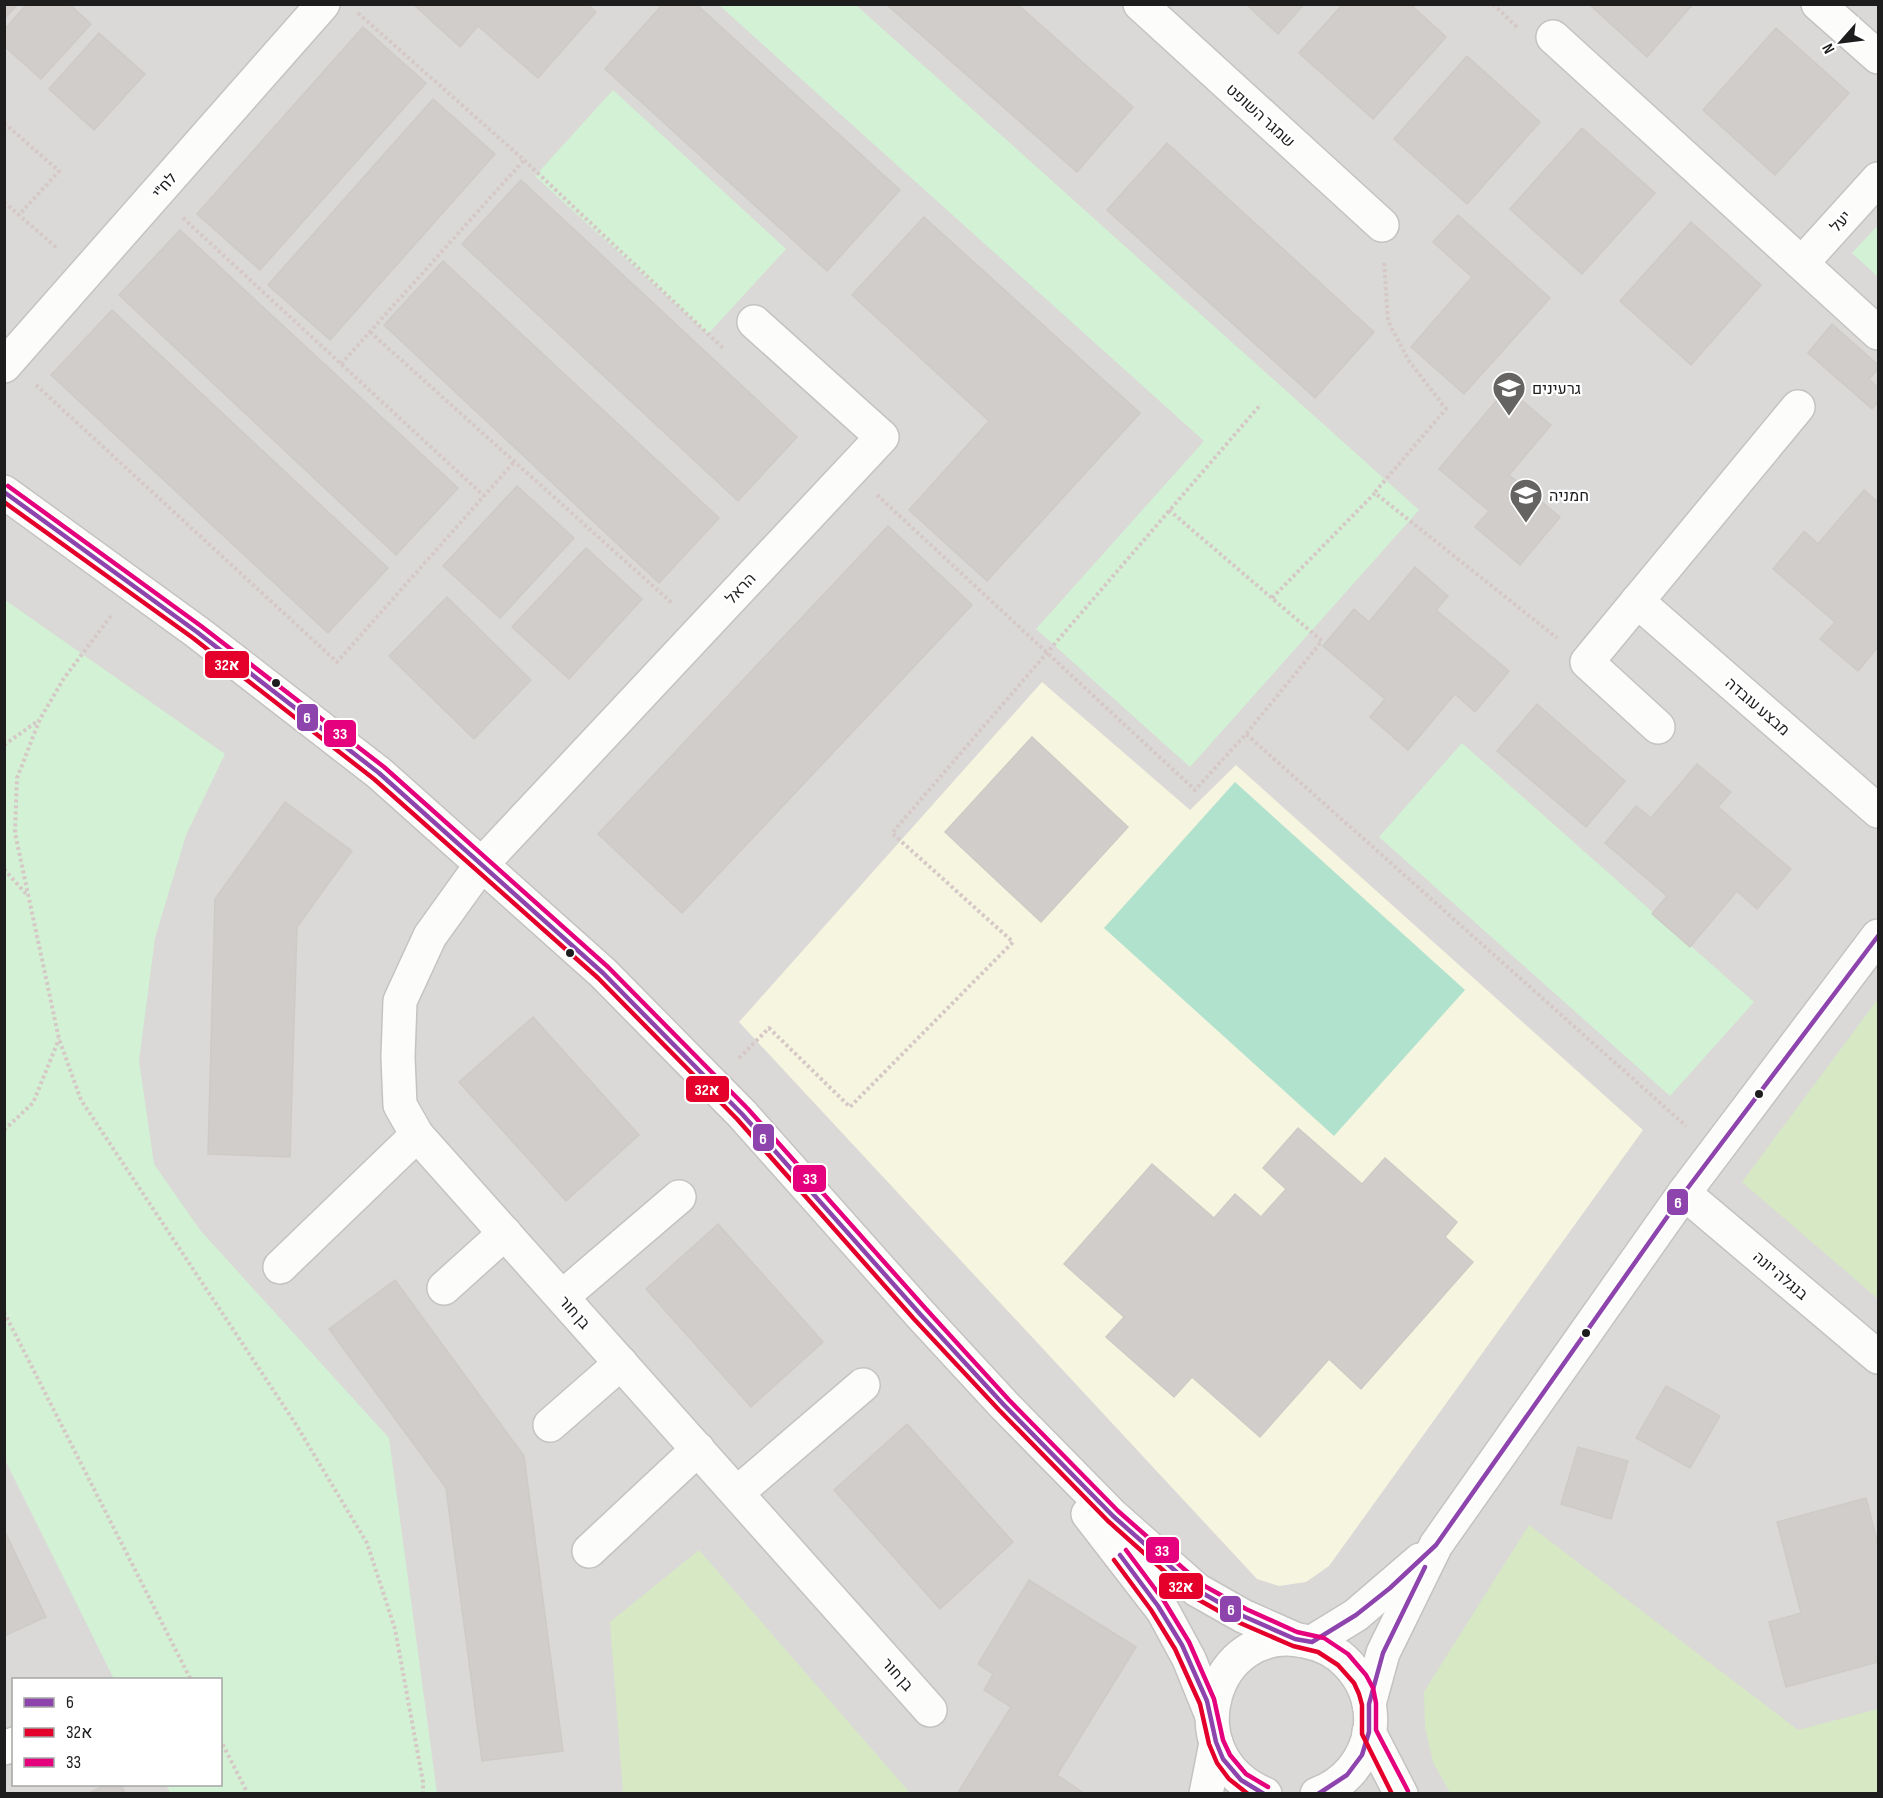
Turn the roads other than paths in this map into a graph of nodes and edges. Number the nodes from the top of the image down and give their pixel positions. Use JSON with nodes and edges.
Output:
{"nodes":[{"id":1,"x":322,"y":4,"type":"edge"},
{"id":2,"x":1140,"y":4,"type":"edge"},
{"id":3,"x":1818,"y":4,"type":"edge"},
{"id":4,"x":1553,"y":37,"type":"dead end"},
{"id":5,"x":1878,"y":57,"type":"edge"},
{"id":6,"x":1878,"y":179,"type":"edge"},
{"id":7,"x":1382,"y":225,"type":"road end"},
{"id":8,"x":1802,"y":263,"type":"junction"},
{"id":9,"x":754,"y":322,"type":"road end"},
{"id":10,"x":1878,"y":333,"type":"edge"},
{"id":11,"x":7,"y":363,"type":"edge"},
{"id":12,"x":1798,"y":408,"type":"dead end"},
{"id":13,"x":4,"y":492,"type":"edge"},
{"id":14,"x":1637,"y":601,"type":"junction"},
{"id":15,"x":1658,"y":727,"type":"dead end"},
{"id":16,"x":1878,"y":811,"type":"edge"},
{"id":17,"x":481,"y":865,"type":"junction"},
{"id":18,"x":1878,"y":936,"type":"edge"},
{"id":19,"x":417,"y":1135,"type":"junction"},
{"id":20,"x":1684,"y":1193,"type":"junction"},
{"id":21,"x":680,"y":1197,"type":"dead end"},
{"id":22,"x":505,"y":1233,"type":"junction"},
{"id":23,"x":280,"y":1267,"type":"dead end"},
{"id":24,"x":444,"y":1288,"type":"dead end"},
{"id":25,"x":562,"y":1297,"type":"junction"},
{"id":26,"x":1878,"y":1358,"type":"edge"},
{"id":27,"x":621,"y":1364,"type":"junction"},
{"id":28,"x":863,"y":1385,"type":"dead end"},
{"id":29,"x":1004,"y":1406,"type":"junction"},
{"id":30,"x":550,"y":1425,"type":"dead end"},
{"id":31,"x":698,"y":1449,"type":"junction"},
{"id":32,"x":737,"y":1493,"type":"junction"},
{"id":33,"x":1436,"y":1545,"type":"junction"},
{"id":34,"x":589,"y":1551,"type":"dead end"},
{"id":35,"x":1304,"y":1641,"type":"junction"},
{"id":36,"x":930,"y":1710,"type":"dead end"},
{"id":37,"x":1369,"y":1718,"type":"junction"},
{"id":38,"x":1214,"y":1730,"type":"junction"},
{"id":39,"x":1206,"y":1794,"type":"edge"},
{"id":40,"x":1265,"y":1794,"type":"edge"},
{"id":41,"x":1317,"y":1794,"type":"edge"},
{"id":42,"x":1401,"y":1794,"type":"edge"}],
"edges":[{"from":1,"to":11,"type":"street","name":"לח\"י"},
{"from":2,"to":7,"type":"street","name":"שמגר השופט"},
{"from":3,"to":5,"type":"street"},
{"from":4,"to":8,"type":"street"},
{"from":6,"to":8,"type":"street","name":"יעל"},
{"from":8,"to":10,"type":"street"},
{"from":9,"to":17,"type":"street","name":"הראל"},
{"from":12,"to":14,"type":"street"},
{"from":13,"to":17,"type":"street"},
{"from":14,"to":15,"type":"street"},
{"from":14,"to":16,"type":"street","name":"מבצע עובדה"},
{"from":17,"to":19,"type":"street","name":"בן חור"},
{"from":17,"to":29,"type":"street"},
{"from":18,"to":20,"type":"street"},
{"from":19,"to":22,"type":"street","name":"בן חור"},
{"from":19,"to":23,"type":"street"},
{"from":20,"to":26,"type":"street","name":"בנגלה יונה"},
{"from":20,"to":33,"type":"street"},
{"from":21,"to":25,"type":"street"},
{"from":22,"to":24,"type":"street"},
{"from":22,"to":25,"type":"street","name":"בן חור"},
{"from":25,"to":27,"type":"street","name":"בן חור"},
{"from":27,"to":30,"type":"street"},
{"from":27,"to":31,"type":"street","name":"בן חור"},
{"from":28,"to":32,"type":"street"},
{"from":29,"to":35,"type":"street"},
{"from":29,"to":38,"type":"street"},
{"from":31,"to":32,"type":"street","name":"בן חור"},
{"from":31,"to":34,"type":"street"},
{"from":32,"to":36,"type":"street","name":"בן חור"},
{"from":33,"to":35,"type":"street"},
{"from":33,"to":37,"type":"street"},
{"from":35,"to":37,"type":"street"},
{"from":35,"to":38,"type":"street"},
{"from":37,"to":41,"type":"street"},
{"from":37,"to":42,"type":"street"},
{"from":38,"to":39,"type":"street"},
{"from":38,"to":40,"type":"street"}]}
